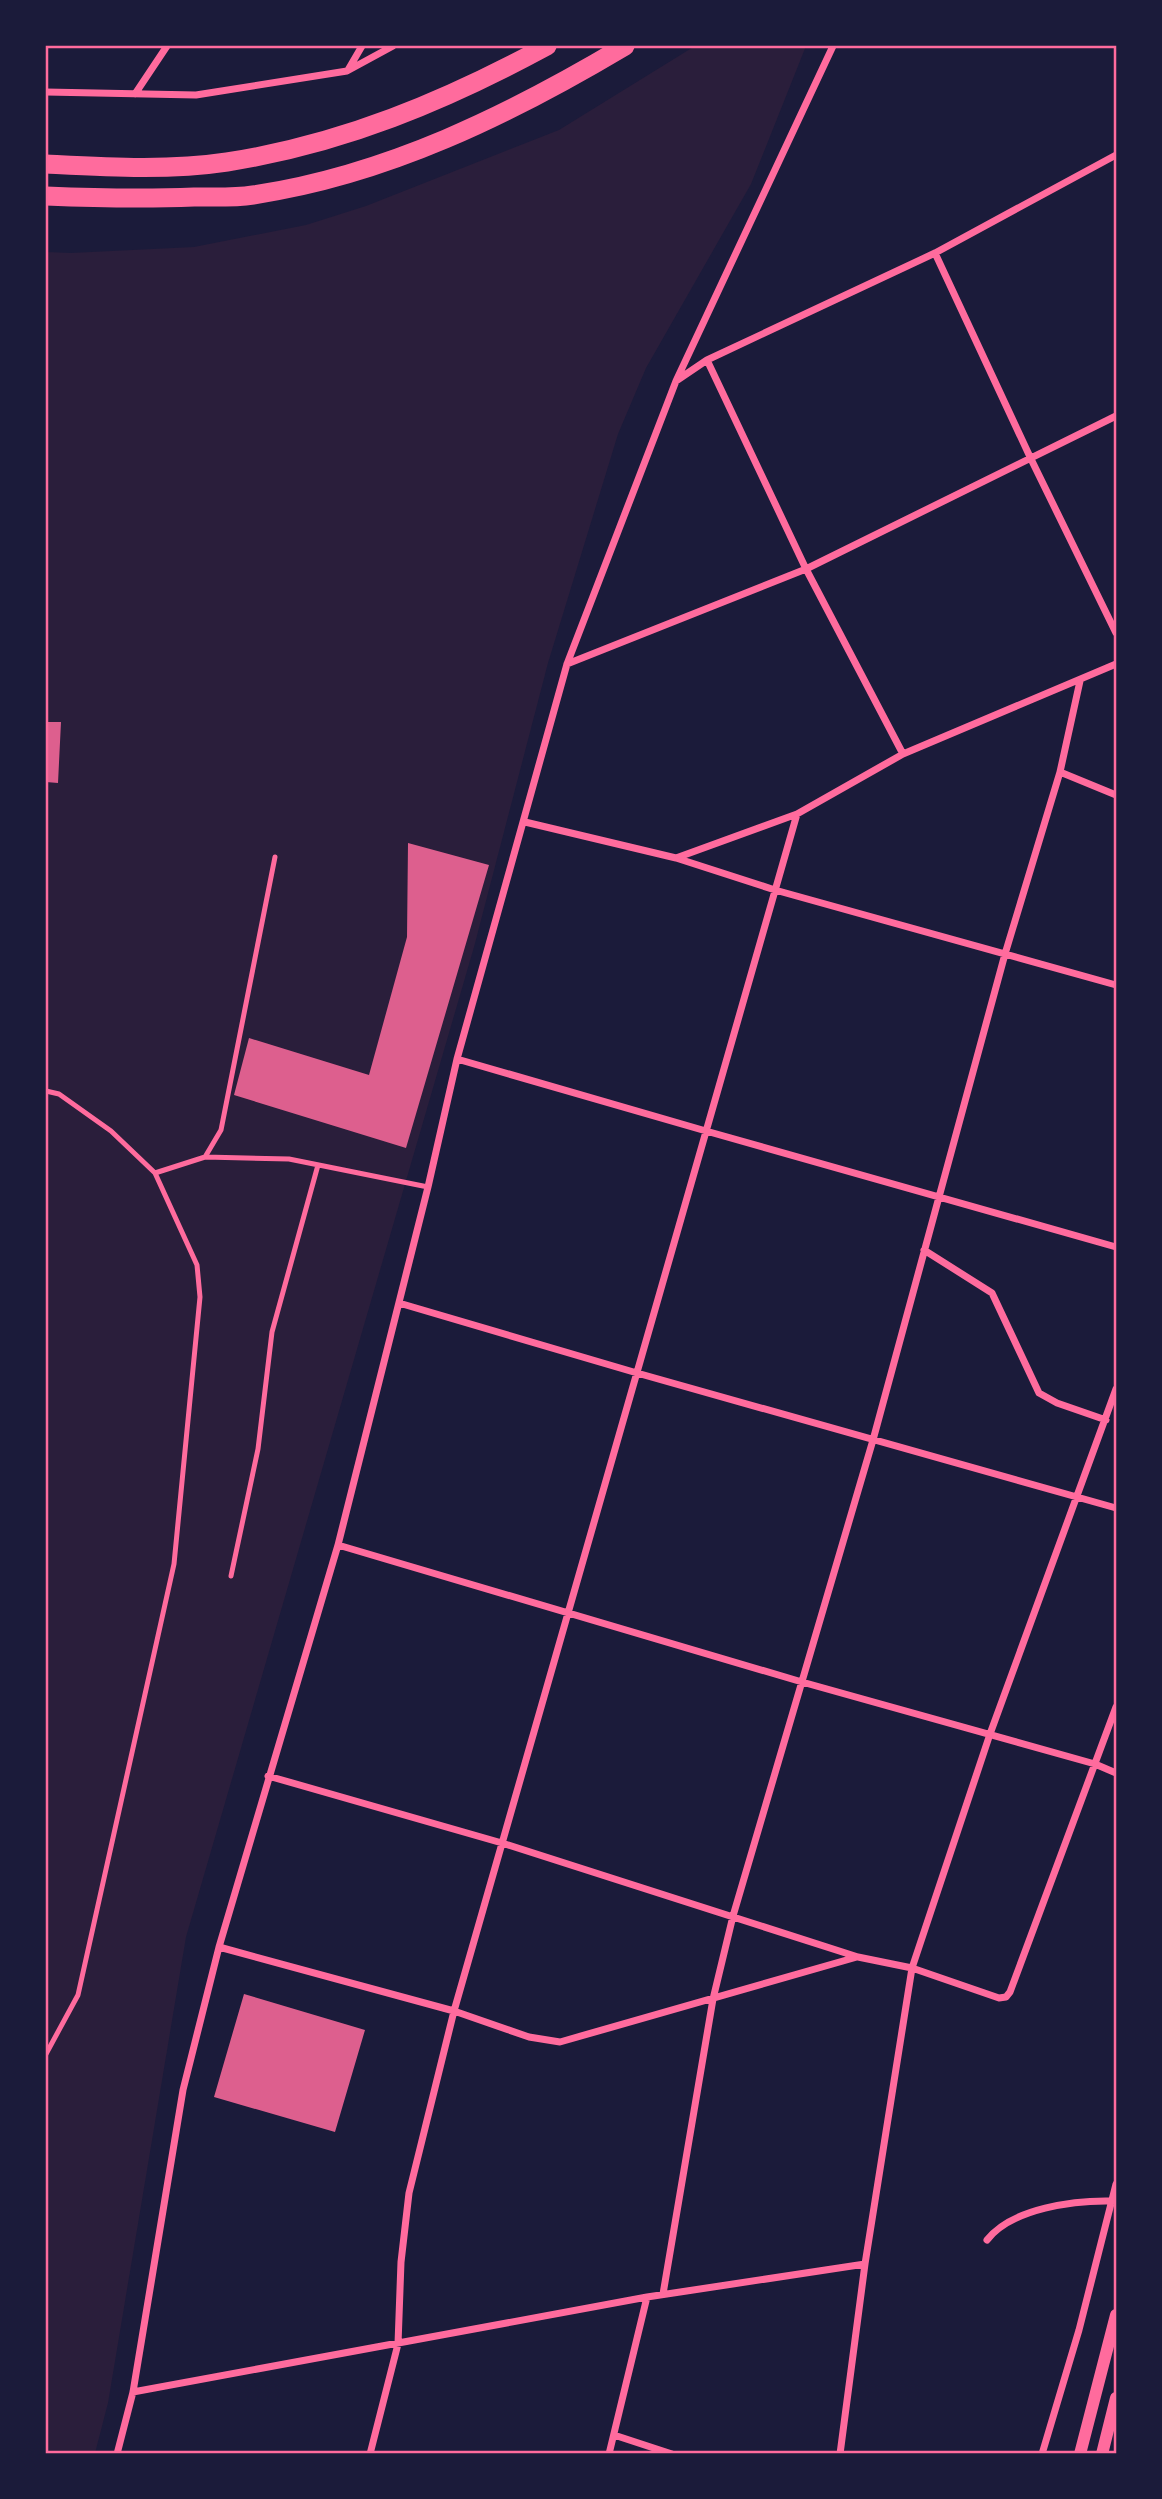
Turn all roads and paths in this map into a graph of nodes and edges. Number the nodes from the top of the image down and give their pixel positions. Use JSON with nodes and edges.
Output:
{"nodes":[{"id":1,"x":167,"y":46,"type":"edge"},
{"id":2,"x":362,"y":46,"type":"edge"},
{"id":3,"x":393,"y":46,"type":"edge"},
{"id":4,"x":547,"y":46,"type":"edge"},
{"id":5,"x":625,"y":46,"type":"edge"},
{"id":6,"x":833,"y":46,"type":"edge"},
{"id":7,"x":347,"y":71,"type":"junction"},
{"id":8,"x":46,"y":92,"type":"edge"},
{"id":9,"x":135,"y":94,"type":"junction"},
{"id":10,"x":1116,"y":155,"type":"edge"},
{"id":11,"x":46,"y":164,"type":"edge"},
{"id":12,"x":46,"y":197,"type":"edge"},
{"id":13,"x":935,"y":253,"type":"junction"},
{"id":14,"x":708,"y":360,"type":"junction"},
{"id":15,"x":676,"y":381,"type":"junction"},
{"id":16,"x":1116,"y":416,"type":"edge"},
{"id":17,"x":1031,"y":459,"type":"junction"},
{"id":18,"x":806,"y":569,"type":"junction"},
{"id":19,"x":1116,"y":633,"type":"edge"},
{"id":20,"x":567,"y":664,"type":"junction"},
{"id":21,"x":1116,"y":664,"type":"edge"},
{"id":22,"x":1080,"y":681,"type":"junction"},
{"id":23,"x":903,"y":754,"type":"junction"},
{"id":24,"x":1060,"y":772,"type":"junction"},
{"id":25,"x":1116,"y":796,"type":"edge"},
{"id":26,"x":797,"y":814,"type":"junction"},
{"id":27,"x":524,"y":822,"type":"junction"},
{"id":28,"x":275,"y":857,"type":"dead end"},
{"id":29,"x":676,"y":858,"type":"junction"},
{"id":30,"x":775,"y":890,"type":"junction"},
{"id":31,"x":1005,"y":954,"type":"junction"},
{"id":32,"x":1116,"y":985,"type":"edge"},
{"id":33,"x":457,"y":1059,"type":"junction"},
{"id":34,"x":46,"y":1091,"type":"edge"},
{"id":35,"x":706,"y":1132,"type":"junction"},
{"id":36,"x":205,"y":1157,"type":"junction"},
{"id":37,"x":318,"y":1165,"type":"junction"},
{"id":38,"x":155,"y":1173,"type":"junction"},
{"id":39,"x":428,"y":1187,"type":"junction"},
{"id":40,"x":938,"y":1197,"type":"junction"},
{"id":41,"x":1116,"y":1247,"type":"edge"},
{"id":42,"x":923,"y":1250,"type":"junction"},
{"id":43,"x":399,"y":1303,"type":"junction"},
{"id":44,"x":637,"y":1373,"type":"junction"},
{"id":45,"x":1116,"y":1389,"type":"edge"},
{"id":46,"x":1105,"y":1420,"type":"junction"},
{"id":47,"x":873,"y":1440,"type":"junction"},
{"id":48,"x":1079,"y":1497,"type":"junction"},
{"id":49,"x":1116,"y":1508,"type":"edge"},
{"id":50,"x":338,"y":1545,"type":"junction"},
{"id":51,"x":231,"y":1576,"type":"dead end"},
{"id":52,"x":568,"y":1613,"type":"junction"},
{"id":53,"x":802,"y":1682,"type":"junction"},
{"id":54,"x":1116,"y":1707,"type":"edge"},
{"id":55,"x":990,"y":1734,"type":"junction"},
{"id":56,"x":1095,"y":1764,"type":"junction"},
{"id":57,"x":1116,"y":1773,"type":"edge"},
{"id":58,"x":268,"y":1776,"type":"junction"},
{"id":59,"x":502,"y":1843,"type":"junction"},
{"id":60,"x":733,"y":1916,"type":"junction"},
{"id":61,"x":219,"y":1947,"type":"junction"},
{"id":62,"x":858,"y":1957,"type":"junction"},
{"id":63,"x":912,"y":1968,"type":"junction"},
{"id":64,"x":713,"y":1999,"type":"junction"},
{"id":65,"x":454,"y":2011,"type":"junction"},
{"id":66,"x":46,"y":2054,"type":"edge"},
{"id":67,"x":1116,"y":2184,"type":"edge"},
{"id":68,"x":1112,"y":2201,"type":"junction"},
{"id":69,"x":988,"y":2239,"type":"dead end"},
{"id":70,"x":865,"y":2264,"type":"junction"},
{"id":71,"x":663,"y":2294,"type":"junction"},
{"id":72,"x":647,"y":2297,"type":"junction"},
{"id":73,"x":1116,"y":2315,"type":"edge"},
{"id":74,"x":398,"y":2344,"type":"junction"},
{"id":75,"x":133,"y":2392,"type":"junction"},
{"id":76,"x":1116,"y":2398,"type":"edge"},
{"id":77,"x":614,"y":2435,"type":"junction"},
{"id":78,"x":117,"y":2454,"type":"edge"},
{"id":79,"x":370,"y":2454,"type":"edge"},
{"id":80,"x":609,"y":2454,"type":"edge"},
{"id":81,"x":672,"y":2454,"type":"edge"},
{"id":82,"x":840,"y":2454,"type":"edge"},
{"id":83,"x":1042,"y":2454,"type":"edge"},
{"id":84,"x":1080,"y":2454,"type":"edge"},
{"id":85,"x":1102,"y":2454,"type":"edge"}],
"edges":[{"from":1,"to":9,"type":"street"},
{"from":2,"to":7,"type":"street"},
{"from":3,"to":7,"type":"street"},
{"from":4,"to":11,"type":"highway"},
{"from":5,"to":12,"type":"highway"},
{"from":6,"to":15,"type":"street"},
{"from":7,"to":9,"type":"street"},
{"from":8,"to":9,"type":"street"},
{"from":10,"to":13,"type":"street"},
{"from":13,"to":14,"type":"street"},
{"from":13,"to":17,"type":"street"},
{"from":14,"to":15,"type":"street"},
{"from":14,"to":18,"type":"street"},
{"from":15,"to":20,"type":"street"},
{"from":16,"to":17,"type":"street"},
{"from":17,"to":18,"type":"street"},
{"from":17,"to":19,"type":"street"},
{"from":18,"to":20,"type":"street"},
{"from":18,"to":23,"type":"street"},
{"from":20,"to":27,"type":"street"},
{"from":21,"to":22,"type":"street"},
{"from":22,"to":23,"type":"street"},
{"from":22,"to":24,"type":"street"},
{"from":23,"to":26,"type":"street"},
{"from":24,"to":25,"type":"street"},
{"from":24,"to":31,"type":"street"},
{"from":26,"to":29,"type":"street"},
{"from":26,"to":30,"type":"street"},
{"from":27,"to":29,"type":"street"},
{"from":27,"to":33,"type":"street"},
{"from":28,"to":36,"type":"lane"},
{"from":29,"to":30,"type":"street"},
{"from":30,"to":31,"type":"street"},
{"from":30,"to":35,"type":"street"},
{"from":31,"to":32,"type":"street"},
{"from":31,"to":40,"type":"street"},
{"from":33,"to":35,"type":"street"},
{"from":33,"to":39,"type":"street"},
{"from":34,"to":38,"type":"lane"},
{"from":35,"to":40,"type":"street"},
{"from":35,"to":44,"type":"street"},
{"from":36,"to":37,"type":"lane"},
{"from":36,"to":38,"type":"lane"},
{"from":37,"to":39,"type":"lane"},
{"from":37,"to":51,"type":"lane"},
{"from":38,"to":66,"type":"lane"},
{"from":39,"to":43,"type":"street"},
{"from":40,"to":41,"type":"street"},
{"from":40,"to":42,"type":"street"},
{"from":42,"to":46,"type":"street"},
{"from":42,"to":47,"type":"street"},
{"from":43,"to":44,"type":"street"},
{"from":43,"to":50,"type":"street"},
{"from":44,"to":47,"type":"street"},
{"from":44,"to":52,"type":"street"},
{"from":45,"to":46,"type":"street"},
{"from":46,"to":48,"type":"street"},
{"from":47,"to":48,"type":"street"},
{"from":47,"to":53,"type":"street"},
{"from":48,"to":49,"type":"street"},
{"from":48,"to":55,"type":"street"},
{"from":50,"to":52,"type":"street"},
{"from":50,"to":58,"type":"street"},
{"from":52,"to":53,"type":"street"},
{"from":52,"to":59,"type":"street"},
{"from":53,"to":55,"type":"street"},
{"from":53,"to":60,"type":"street"},
{"from":54,"to":56,"type":"street"},
{"from":55,"to":56,"type":"street"},
{"from":55,"to":63,"type":"street"},
{"from":56,"to":57,"type":"street"},
{"from":56,"to":63,"type":"street"},
{"from":58,"to":59,"type":"street"},
{"from":58,"to":61,"type":"street"},
{"from":59,"to":60,"type":"street"},
{"from":59,"to":65,"type":"street"},
{"from":60,"to":62,"type":"street"},
{"from":60,"to":64,"type":"street"},
{"from":61,"to":65,"type":"street"},
{"from":61,"to":75,"type":"street"},
{"from":62,"to":63,"type":"street"},
{"from":62,"to":64,"type":"street"},
{"from":63,"to":70,"type":"street"},
{"from":64,"to":65,"type":"street"},
{"from":64,"to":71,"type":"street"},
{"from":65,"to":74,"type":"street"},
{"from":67,"to":68,"type":"street"},
{"from":68,"to":69,"type":"street"},
{"from":68,"to":83,"type":"street"},
{"from":70,"to":71,"type":"street"},
{"from":70,"to":82,"type":"street"},
{"from":71,"to":72,"type":"street"},
{"from":72,"to":74,"type":"street"},
{"from":72,"to":77,"type":"street"},
{"from":73,"to":84,"type":"street"},
{"from":74,"to":75,"type":"street"},
{"from":74,"to":79,"type":"street"},
{"from":75,"to":78,"type":"street"},
{"from":76,"to":85,"type":"street"},
{"from":77,"to":80,"type":"street"},
{"from":77,"to":81,"type":"street"}]}
